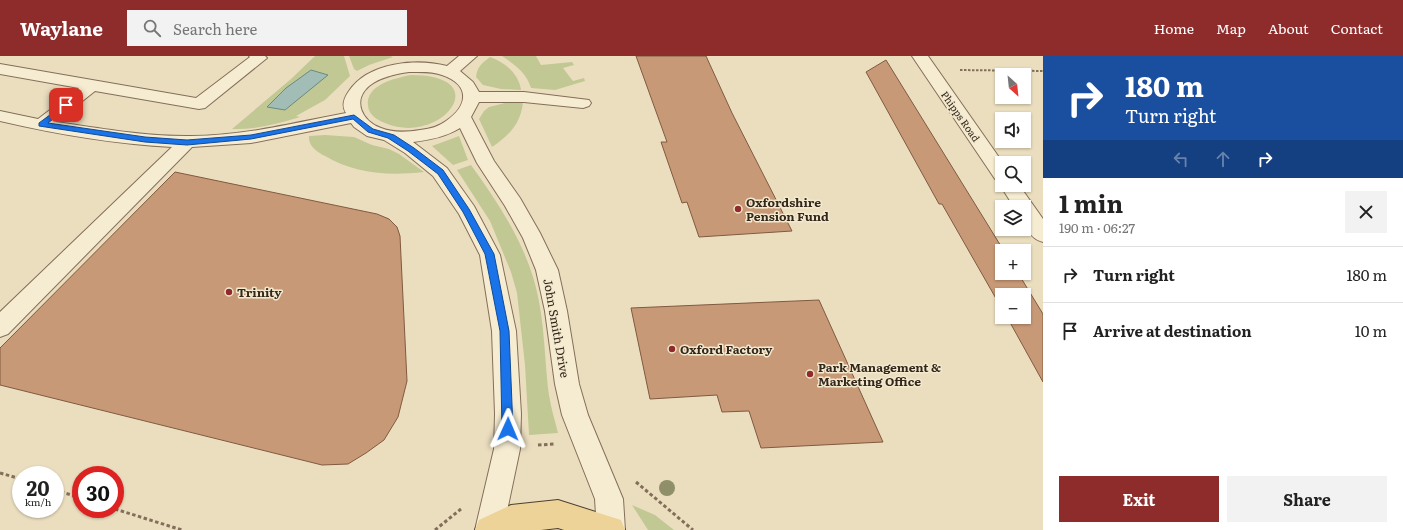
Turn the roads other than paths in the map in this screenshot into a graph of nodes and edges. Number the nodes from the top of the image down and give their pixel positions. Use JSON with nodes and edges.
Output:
{"nodes":[{"id":1,"x":257,"y":56,"type":"edge"},
{"id":2,"x":469,"y":56,"type":"edge"},
{"id":3,"x":924,"y":62,"type":"edge"},
{"id":4,"x":0,"y":69,"type":"edge"},
{"id":5,"x":451,"y":72,"type":"junction"},
{"id":6,"x":91,"y":86,"type":"junction"},
{"id":7,"x":583,"y":103,"type":"dead end"},
{"id":8,"x":467,"y":107,"type":"junction"},
{"id":9,"x":0,"y":116,"type":"edge"},
{"id":10,"x":354,"y":117,"type":"junction"},
{"id":11,"x":41,"y":125,"type":"junction"},
{"id":12,"x":391,"y":137,"type":"junction"},
{"id":13,"x":187,"y":142,"type":"junction"},
{"id":14,"x":995,"y":165,"type":"edge"},
{"id":15,"x":1031,"y":217,"type":"edge"},
{"id":16,"x":1043,"y":235,"type":"edge"},
{"id":17,"x":0,"y":326,"type":"edge"},
{"id":18,"x":489,"y":530,"type":"edge"},
{"id":19,"x":611,"y":530,"type":"edge"}],
"edges":[{"from":1,"to":6,"type":"street"},
{"from":2,"to":5,"type":"street"},
{"from":3,"to":14,"type":"street","name":"Phipps Road"},
{"from":4,"to":6,"type":"street"},
{"from":5,"to":8,"type":"street","name":"John Smith Drive"},
{"from":5,"to":10,"type":"street","name":"John Smith Drive"},
{"from":6,"to":11,"type":"street"},
{"from":7,"to":8,"type":"street"},
{"from":8,"to":12,"type":"street"},
{"from":8,"to":19,"type":"street","name":"John Smith Drive"},
{"from":9,"to":11,"type":"street"},
{"from":10,"to":12,"type":"street"},
{"from":10,"to":13,"type":"street"},
{"from":11,"to":13,"type":"street"},
{"from":12,"to":18,"type":"street"},
{"from":13,"to":17,"type":"street"},
{"from":15,"to":16,"type":"street"},
{"from":18,"to":19,"type":"main road"}]}
